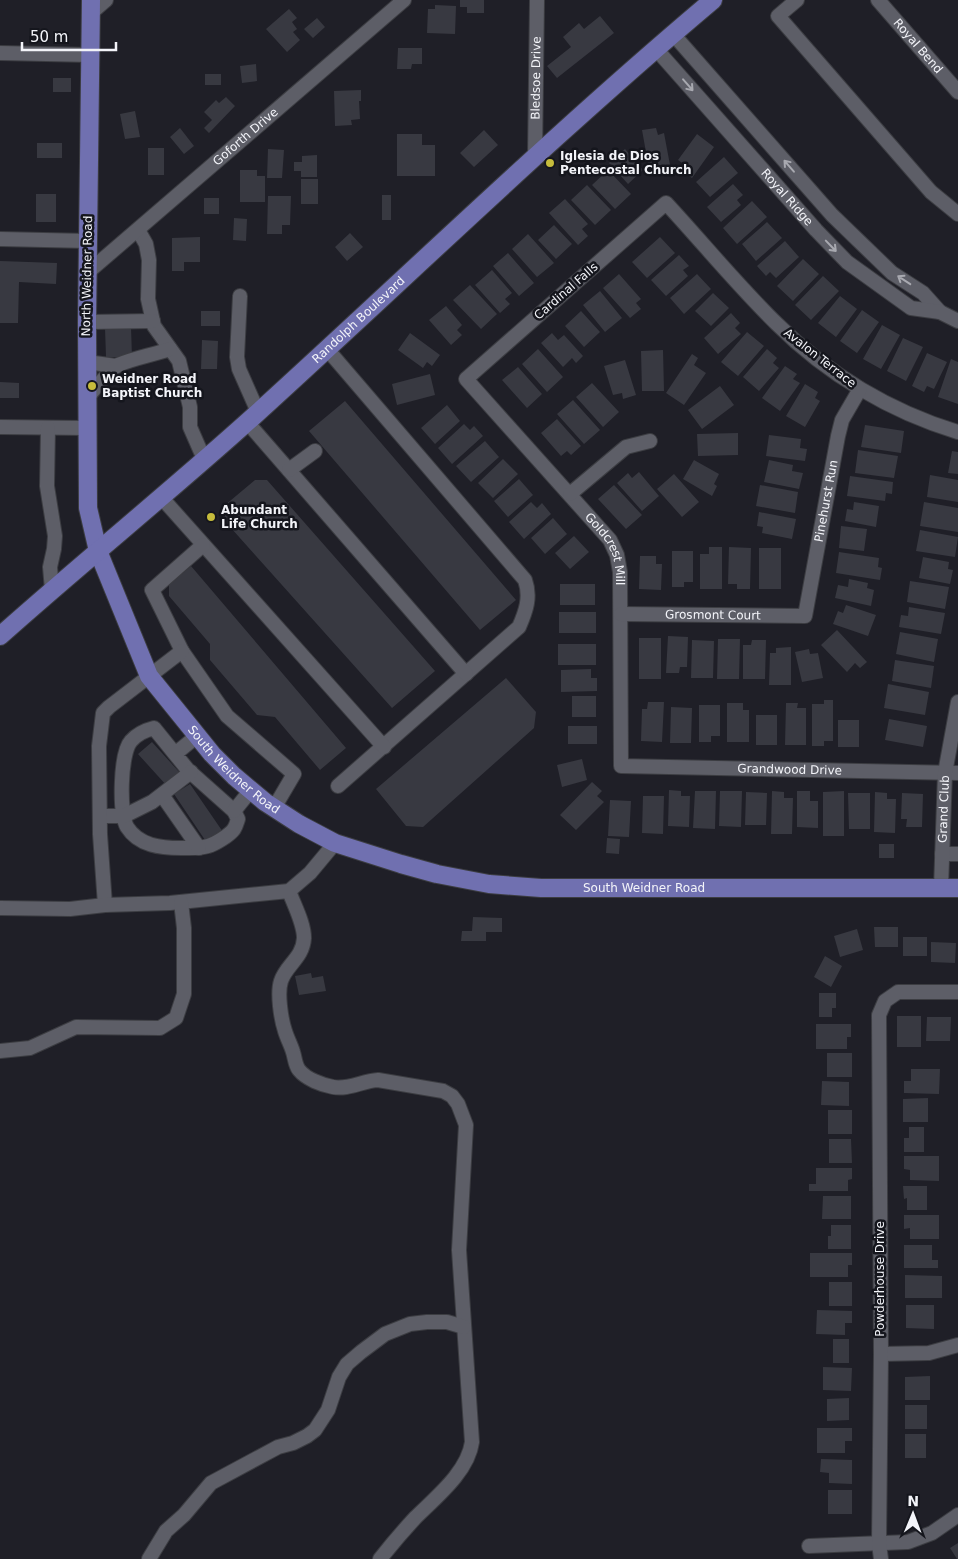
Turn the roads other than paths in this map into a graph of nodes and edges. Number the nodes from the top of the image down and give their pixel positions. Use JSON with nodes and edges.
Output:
{"nodes":[{"id":1,"x":106,"y":0,"type":"edge"},
{"id":2,"x":404,"y":0,"type":"edge"},
{"id":3,"x":537,"y":0,"type":"edge"},
{"id":4,"x":714,"y":0,"type":"edge"},
{"id":5,"x":797,"y":0,"type":"edge"},
{"id":6,"x":878,"y":0,"type":"edge"},
{"id":7,"x":91,"y":7,"type":"edge"},
{"id":8,"x":673,"y":34,"type":"junction"},
{"id":9,"x":656,"y":49,"type":"junction"},
{"id":10,"x":0,"y":53,"type":"edge"},
{"id":11,"x":91,"y":55,"type":"junction"},
{"id":12,"x":958,"y":92,"type":"edge"},
{"id":13,"x":535,"y":157,"type":"junction"},
{"id":14,"x":666,"y":203,"type":"joint"},
{"id":15,"x":958,"y":214,"type":"edge"},
{"id":16,"x":138,"y":230,"type":"junction"},
{"id":17,"x":0,"y":239,"type":"edge"},
{"id":18,"x":88,"y":241,"type":"junction"},
{"id":19,"x":87,"y":273,"type":"junction"},
{"id":20,"x":240,"y":296,"type":"dead end"},
{"id":21,"x":940,"y":312,"type":"junction"},
{"id":22,"x":153,"y":321,"type":"junction"},
{"id":23,"x":958,"y":321,"type":"edge"},
{"id":24,"x":87,"y":322,"type":"junction"},
{"id":25,"x":170,"y":349,"type":"junction"},
{"id":26,"x":326,"y":349,"type":"junction"},
{"id":27,"x":87,"y":362,"type":"junction"},
{"id":28,"x":116,"y":366,"type":"junction"},
{"id":29,"x":466,"y":379,"type":"joint"},
{"id":30,"x":860,"y":388,"type":"junction"},
{"id":31,"x":87,"y":399,"type":"junction"},
{"id":32,"x":252,"y":417,"type":"junction"},
{"id":33,"x":0,"y":427,"type":"edge"},
{"id":34,"x":48,"y":428,"type":"junction"},
{"id":35,"x":86,"y":428,"type":"junction"},
{"id":36,"x":958,"y":432,"type":"edge"},
{"id":37,"x":650,"y":441,"type":"dead end"},
{"id":38,"x":315,"y":451,"type":"dead end"},
{"id":39,"x":204,"y":460,"type":"junction"},
{"id":40,"x":289,"y":470,"type":"junction"},
{"id":41,"x":570,"y":494,"type":"junction"},
{"id":42,"x":161,"y":497,"type":"junction"},
{"id":43,"x":203,"y":545,"type":"junction"},
{"id":44,"x":98,"y":551,"type":"junction"},
{"id":45,"x":52,"y":590,"type":"junction"},
{"id":46,"x":621,"y":614,"type":"junction"},
{"id":47,"x":804,"y":616,"type":"joint"},
{"id":48,"x":0,"y":636,"type":"edge"},
{"id":49,"x":182,"y":651,"type":"junction"},
{"id":50,"x":466,"y":674,"type":"junction"},
{"id":51,"x":149,"y":676,"type":"junction"},
{"id":52,"x":958,"y":702,"type":"edge"},
{"id":53,"x":197,"y":736,"type":"junction"},
{"id":54,"x":384,"y":747,"type":"junction"},
{"id":55,"x":175,"y":754,"type":"junction"},
{"id":56,"x":621,"y":766,"type":"joint"},
{"id":57,"x":191,"y":772,"type":"junction"},
{"id":58,"x":952,"y":773,"type":"edge"},
{"id":59,"x":338,"y":786,"type":"dead end"},
{"id":60,"x":251,"y":790,"type":"junction"},
{"id":61,"x":162,"y":794,"type":"junction"},
{"id":62,"x":274,"y":808,"type":"junction"},
{"id":63,"x":234,"y":811,"type":"junction"},
{"id":64,"x":100,"y":816,"type":"junction"},
{"id":65,"x":124,"y":816,"type":"junction"},
{"id":66,"x":335,"y":843,"type":"junction"},
{"id":67,"x":199,"y":848,"type":"junction"},
{"id":68,"x":942,"y":854,"type":"junction"},
{"id":69,"x":958,"y":854,"type":"edge"},
{"id":70,"x":950,"y":888,"type":"edge"},
{"id":71,"x":289,"y":891,"type":"junction"},
{"id":72,"x":181,"y":902,"type":"junction"},
{"id":73,"x":105,"y":906,"type":"junction"},
{"id":74,"x":0,"y":908,"type":"edge"},
{"id":75,"x":958,"y":992,"type":"edge"},
{"id":76,"x":0,"y":1051,"type":"edge"},
{"id":77,"x":464,"y":1327,"type":"junction"},
{"id":78,"x":958,"y":1345,"type":"edge"},
{"id":79,"x":881,"y":1354,"type":"junction"},
{"id":80,"x":958,"y":1515,"type":"edge"},
{"id":81,"x":880,"y":1544,"type":"junction"},
{"id":82,"x":809,"y":1546,"type":"dead end"},
{"id":83,"x":148,"y":1559,"type":"edge"},
{"id":84,"x":380,"y":1559,"type":"edge"},
{"id":85,"x":881,"y":1559,"type":"edge"}],
"edges":[{"from":1,"to":7,"type":"street"},
{"from":2,"to":16,"type":"street","name":"Goforth Drive"},
{"from":3,"to":13,"type":"street","name":"Bledsoe Drive"},
{"from":4,"to":8,"type":"main road","name":"Randolph Boulevard"},
{"from":5,"to":15,"type":"street"},
{"from":6,"to":12,"type":"street","name":"Royal Bend"},
{"from":7,"to":11,"type":"main road","name":"North Weidner Road"},
{"from":8,"to":9,"type":"main road","name":"Randolph Boulevard"},
{"from":21,"to":8,"type":"street","name":"Royal Ridge","one_way":true},
{"from":9,"to":13,"type":"main road","name":"Randolph Boulevard"},
{"from":9,"to":21,"type":"street","name":"Royal Ridge","one_way":true},
{"from":10,"to":11,"type":"street"},
{"from":11,"to":18,"type":"main road","name":"North Weidner Road"},
{"from":13,"to":26,"type":"main road","name":"Randolph Boulevard"},
{"from":14,"to":29,"type":"street","name":"Cardinal Falls"},
{"from":14,"to":30,"type":"street","name":"Avalon Terrace"},
{"from":16,"to":19,"type":"street","name":"Goforth Drive"},
{"from":16,"to":22,"type":"street"},
{"from":17,"to":18,"type":"street"},
{"from":18,"to":19,"type":"main road","name":"North Weidner Road"},
{"from":19,"to":24,"type":"main road","name":"North Weidner Road"},
{"from":20,"to":32,"type":"street"},
{"from":21,"to":23,"type":"street","name":"Royal Ridge"},
{"from":22,"to":24,"type":"street"},
{"from":22,"to":25,"type":"street"},
{"from":24,"to":27,"type":"main road","name":"North Weidner Road"},
{"from":25,"to":28,"type":"street"},
{"from":25,"to":39,"type":"street"},
{"from":26,"to":32,"type":"main road","name":"Randolph Boulevard"},
{"from":26,"to":50,"type":"street"},
{"from":27,"to":28,"type":"street"},
{"from":27,"to":31,"type":"main road","name":"North Weidner Road"},
{"from":28,"to":31,"type":"street"},
{"from":29,"to":41,"type":"street","name":"Goldcrest Mill"},
{"from":30,"to":36,"type":"street","name":"Avalon Terrace"},
{"from":30,"to":47,"type":"street","name":"Pinehurst Run"},
{"from":31,"to":35,"type":"main road","name":"North Weidner Road"},
{"from":32,"to":39,"type":"main road","name":"Randolph Boulevard"},
{"from":32,"to":40,"type":"street"},
{"from":33,"to":34,"type":"street"},
{"from":34,"to":35,"type":"street"},
{"from":34,"to":45,"type":"street"},
{"from":35,"to":44,"type":"main road","name":"North Weidner Road"},
{"from":37,"to":41,"type":"street"},
{"from":38,"to":40,"type":"street"},
{"from":39,"to":42,"type":"main road","name":"Randolph Boulevard"},
{"from":40,"to":50,"type":"street"},
{"from":41,"to":46,"type":"street","name":"Goldcrest Mill"},
{"from":42,"to":43,"type":"street"},
{"from":42,"to":44,"type":"main road","name":"Randolph Boulevard"},
{"from":43,"to":49,"type":"street"},
{"from":43,"to":54,"type":"street"},
{"from":44,"to":45,"type":"main road","name":"Randolph Boulevard"},
{"from":44,"to":51,"type":"main road","name":"South Weidner Road"},
{"from":45,"to":48,"type":"main road","name":"Randolph Boulevard"},
{"from":46,"to":47,"type":"street","name":"Grosmont Court"},
{"from":46,"to":56,"type":"street","name":"Goldcrest Mill"},
{"from":49,"to":51,"type":"street"},
{"from":49,"to":62,"type":"street"},
{"from":50,"to":54,"type":"street"},
{"from":51,"to":53,"type":"main road","name":"South Weidner Road"},
{"from":51,"to":64,"type":"street"},
{"from":52,"to":58,"type":"street","name":"Grand Club"},
{"from":53,"to":55,"type":"street"},
{"from":53,"to":60,"type":"main road","name":"South Weidner Road"},
{"from":54,"to":59,"type":"street"},
{"from":55,"to":57,"type":"street"},
{"from":55,"to":65,"type":"street"},
{"from":56,"to":58,"type":"street","name":"Grandwood Drive"},
{"from":57,"to":61,"type":"street"},
{"from":57,"to":63,"type":"street"},
{"from":58,"to":68,"type":"street","name":"Grand Club"},
{"from":60,"to":62,"type":"main road","name":"South Weidner Road"},
{"from":60,"to":63,"type":"street"},
{"from":61,"to":65,"type":"street"},
{"from":61,"to":67,"type":"street"},
{"from":62,"to":66,"type":"main road","name":"South Weidner Road"},
{"from":63,"to":67,"type":"street"},
{"from":64,"to":65,"type":"street"},
{"from":64,"to":73,"type":"street"},
{"from":65,"to":67,"type":"street"},
{"from":66,"to":70,"type":"main road","name":"South Weidner Road"},
{"from":66,"to":71,"type":"street"},
{"from":68,"to":69,"type":"street"},
{"from":68,"to":70,"type":"street","name":"Grand Club"},
{"from":71,"to":72,"type":"street"},
{"from":71,"to":77,"type":"street"},
{"from":72,"to":73,"type":"street"},
{"from":72,"to":76,"type":"street"},
{"from":73,"to":74,"type":"street"},
{"from":75,"to":79,"type":"street","name":"Powderhouse Drive"},
{"from":77,"to":83,"type":"street"},
{"from":77,"to":84,"type":"street"},
{"from":78,"to":79,"type":"street"},
{"from":79,"to":81,"type":"street","name":"Powderhouse Drive"},
{"from":80,"to":81,"type":"street"},
{"from":81,"to":82,"type":"street"},
{"from":81,"to":85,"type":"street","name":"Powderhouse Drive"}]}
